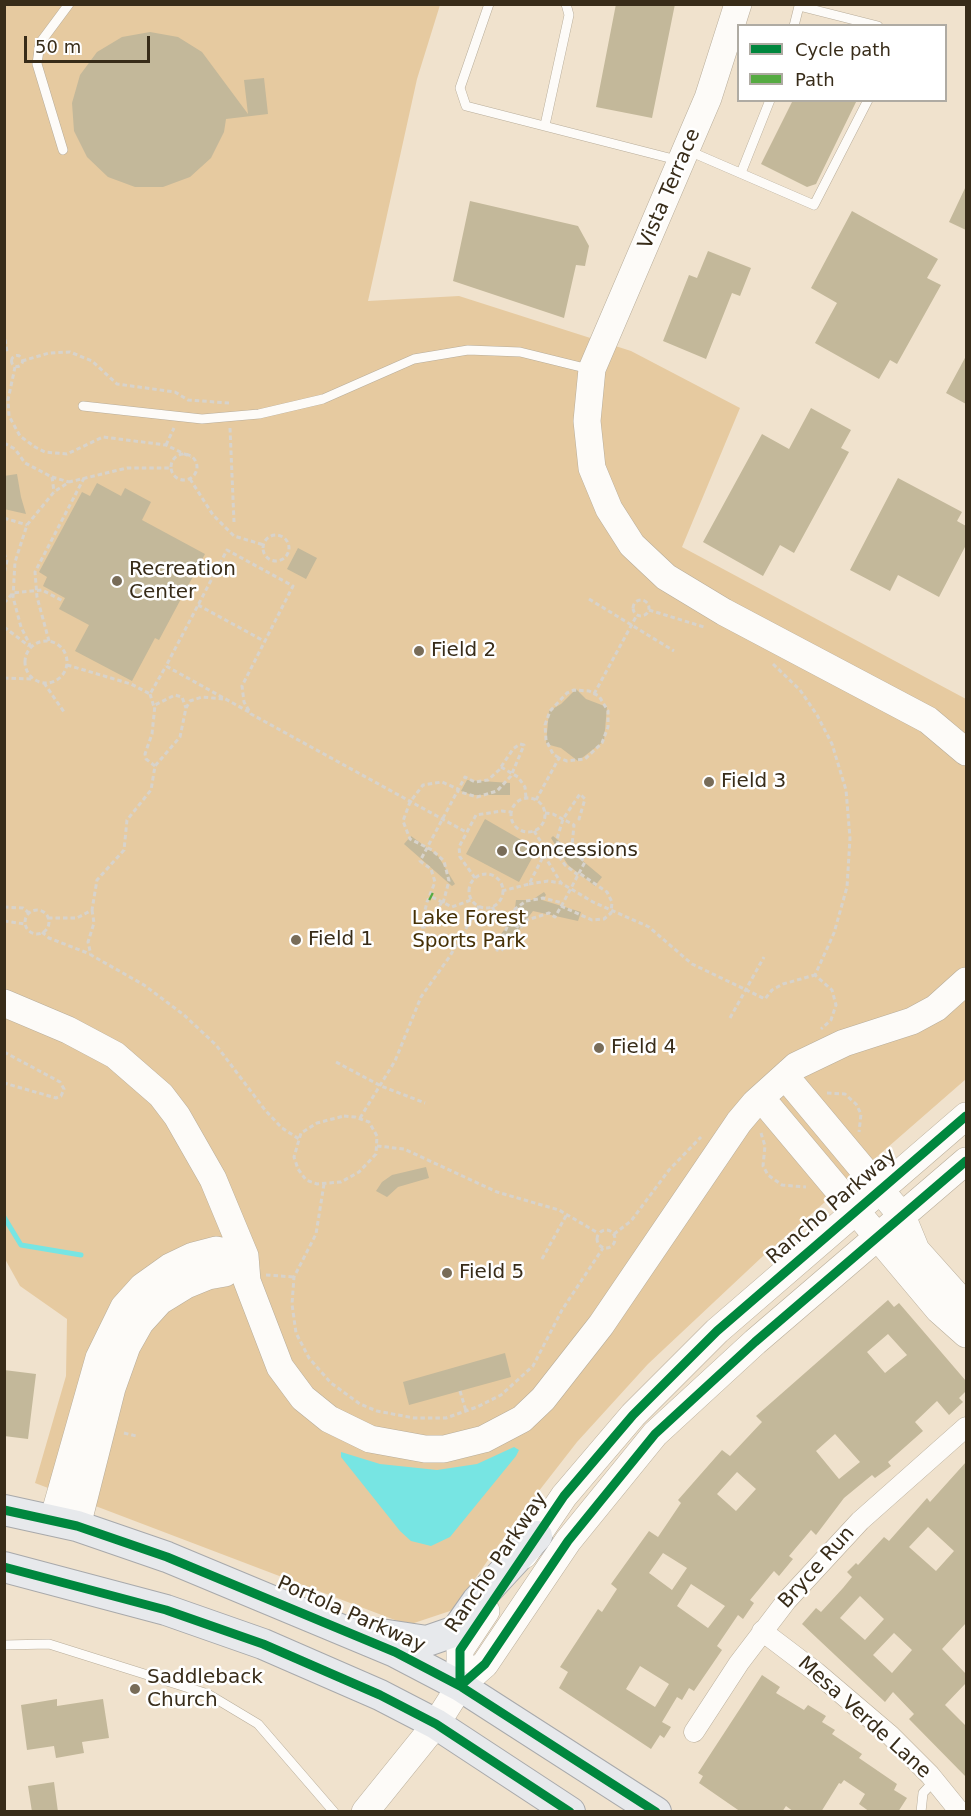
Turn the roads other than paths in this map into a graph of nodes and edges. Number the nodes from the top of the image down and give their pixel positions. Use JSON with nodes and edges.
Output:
{"nodes":[{"id":1,"x":69,"y":4,"type":"edge"},
{"id":2,"x":489,"y":4,"type":"edge"},
{"id":3,"x":566,"y":4,"type":"edge"},
{"id":4,"x":738,"y":4,"type":"edge"},
{"id":5,"x":794,"y":24,"type":"edge"},
{"id":6,"x":870,"y":24,"type":"edge"},
{"id":7,"x":769,"y":102,"type":"edge"},
{"id":8,"x":867,"y":102,"type":"edge"},
{"id":9,"x":545,"y":125,"type":"junction"},
{"id":10,"x":63,"y":150,"type":"dead end"},
{"id":11,"x":685,"y":156,"type":"junction"},
{"id":12,"x":741,"y":173,"type":"junction"},
{"id":13,"x":592,"y":369,"type":"junction"},
{"id":14,"x":83,"y":406,"type":"dead end"},
{"id":15,"x":966,"y":752,"type":"edge"},
{"id":16,"x":966,"y":981,"type":"edge"},
{"id":17,"x":4,"y":1003,"type":"edge"},
{"id":18,"x":785,"y":1076,"type":"junction"},
{"id":19,"x":760,"y":1098,"type":"junction"},
{"id":20,"x":966,"y":1116,"type":"edge"},
{"id":21,"x":966,"y":1161,"type":"edge"},
{"id":22,"x":879,"y":1190,"type":"junction"},
{"id":23,"x":856,"y":1210,"type":"junction"},
{"id":24,"x":902,"y":1216,"type":"junction"},
{"id":25,"x":879,"y":1237,"type":"junction"},
{"id":26,"x":246,"y":1268,"type":"junction"},
{"id":27,"x":966,"y":1305,"type":"edge"},
{"id":28,"x":966,"y":1334,"type":"edge"},
{"id":29,"x":966,"y":1427,"type":"edge"},
{"id":30,"x":4,"y":1510,"type":"edge"},
{"id":31,"x":65,"y":1523,"type":"junction"},
{"id":32,"x":537,"y":1536,"type":"junction"},
{"id":33,"x":4,"y":1567,"type":"edge"},
{"id":34,"x":342,"y":1629,"type":"junction"},
{"id":35,"x":762,"y":1631,"type":"junction"},
{"id":36,"x":4,"y":1645,"type":"edge"},
{"id":37,"x":460,"y":1686,"type":"junction"},
{"id":38,"x":436,"y":1725,"type":"junction"},
{"id":39,"x":694,"y":1732,"type":"dead end"},
{"id":40,"x":934,"y":1780,"type":"junction"},
{"id":41,"x":334,"y":1812,"type":"edge"},
{"id":42,"x":365,"y":1812,"type":"edge"},
{"id":43,"x":570,"y":1812,"type":"edge"},
{"id":44,"x":656,"y":1812,"type":"edge"},
{"id":45,"x":921,"y":1812,"type":"edge"},
{"id":46,"x":960,"y":1812,"type":"edge"}],
"edges":[{"from":1,"to":10,"type":"lane"},
{"from":2,"to":9,"type":"lane"},
{"from":3,"to":9,"type":"lane"},
{"from":4,"to":11,"type":"street","name":"Vista Terrace"},
{"from":5,"to":6,"type":"lane"},
{"from":7,"to":12,"type":"lane"},
{"from":8,"to":12,"type":"lane"},
{"from":9,"to":11,"type":"lane"},
{"from":11,"to":12,"type":"lane"},
{"from":11,"to":13,"type":"street","name":"Vista Terrace"},
{"from":13,"to":14,"type":"lane"},
{"from":13,"to":15,"type":"street","name":"Vista Terrace"},
{"from":16,"to":18,"type":"street"},
{"from":17,"to":26,"type":"street"},
{"from":18,"to":19,"type":"street"},
{"from":18,"to":22,"type":"street"},
{"from":19,"to":23,"type":"street"},
{"from":19,"to":26,"type":"street"},
{"from":20,"to":22,"type":"street","name":"Rancho Parkway"},
{"from":21,"to":24,"type":"street"},
{"from":22,"to":23,"type":"street","name":"Rancho Parkway"},
{"from":22,"to":24,"type":"street"},
{"from":23,"to":25,"type":"street"},
{"from":23,"to":32,"type":"street","name":"Rancho Parkway"},
{"from":24,"to":25,"type":"street"},
{"from":24,"to":27,"type":"street"},
{"from":25,"to":28,"type":"street"},
{"from":25,"to":37,"type":"street"},
{"from":26,"to":31,"type":"street"},
{"from":29,"to":35,"type":"street","name":"Bryce Run"},
{"from":30,"to":31,"type":"main road","name":"Portola Parkway"},
{"from":31,"to":34,"type":"main road","name":"Portola Parkway"},
{"from":32,"to":34,"type":"main road"},
{"from":32,"to":37,"type":"street","name":"Rancho Parkway"},
{"from":33,"to":38,"type":"main road"},
{"from":34,"to":37,"type":"main road","name":"Portola Parkway"},
{"from":35,"to":39,"type":"street","name":"Bryce Run"},
{"from":35,"to":40,"type":"street","name":"Mesa Verde Lane"},
{"from":36,"to":41,"type":"lane"},
{"from":37,"to":38,"type":"street"},
{"from":37,"to":44,"type":"main road","name":"Portola Parkway"},
{"from":38,"to":42,"type":"street"},
{"from":38,"to":43,"type":"main road"},
{"from":40,"to":45,"type":"lane"},
{"from":40,"to":46,"type":"street","name":"Mesa Verde Lane"}]}
